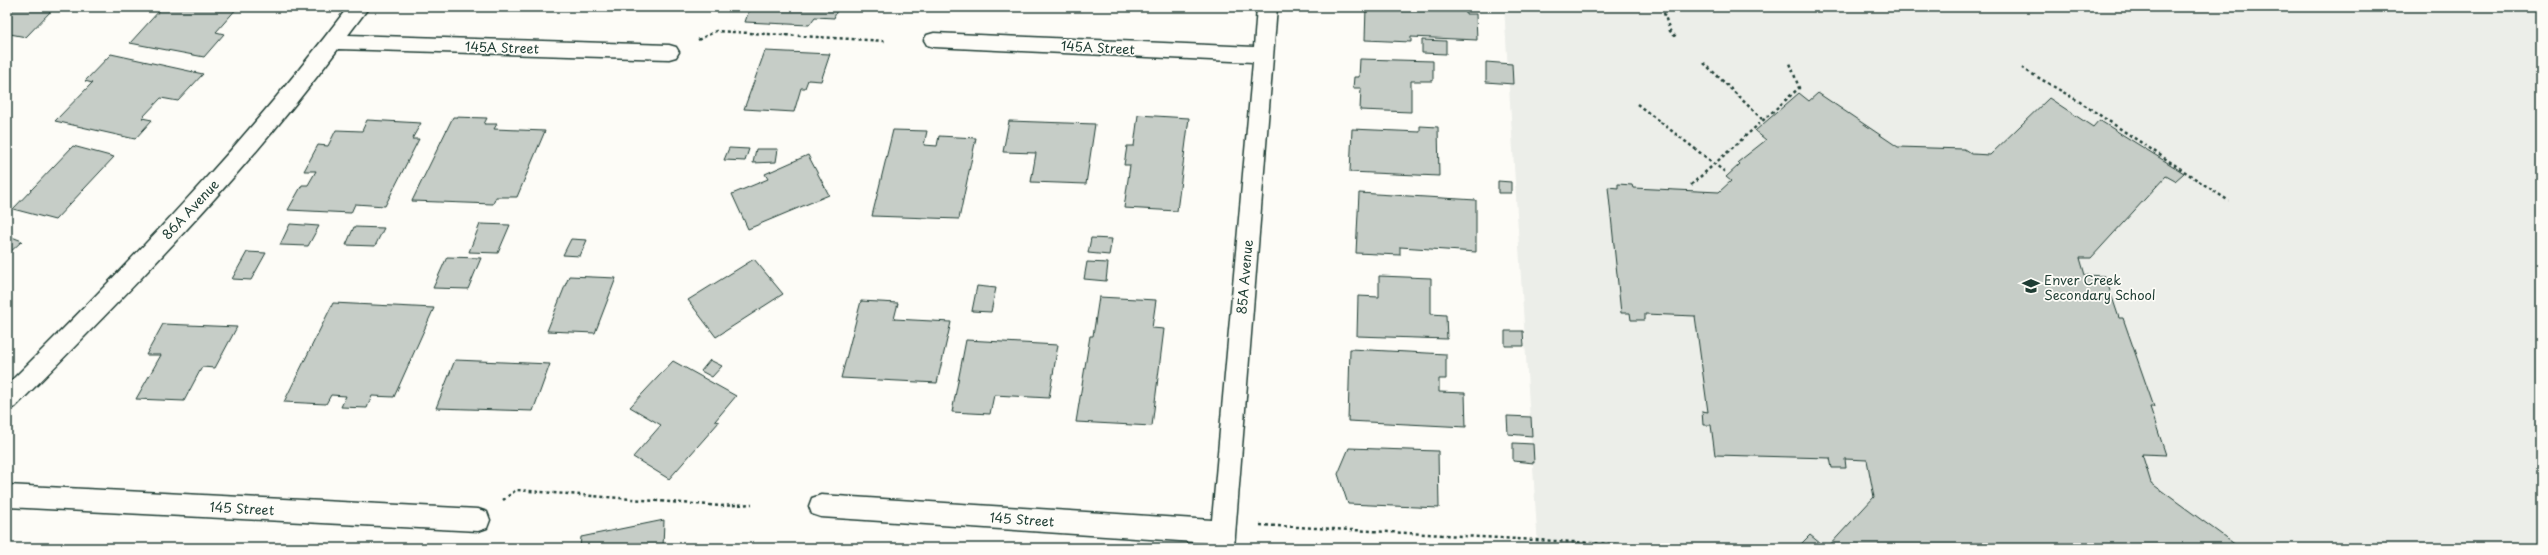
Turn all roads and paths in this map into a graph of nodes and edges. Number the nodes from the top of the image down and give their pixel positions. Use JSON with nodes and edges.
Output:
{"nodes":[{"id":1,"x":360,"y":7,"type":"edge"},
{"id":2,"x":1267,"y":7,"type":"edge"},
{"id":3,"x":1662,"y":7,"type":"edge"},
{"id":4,"x":1676,"y":37,"type":"dead end"},
{"id":5,"x":934,"y":40,"type":"dead end"},
{"id":6,"x":885,"y":41,"type":"dead end"},
{"id":7,"x":334,"y":42,"type":"junction"},
{"id":8,"x":669,"y":52,"type":"joint"},
{"id":9,"x":1262,"y":55,"type":"junction"},
{"id":10,"x":1704,"y":63,"type":"dead end"},
{"id":11,"x":1790,"y":63,"type":"dead end"},
{"id":12,"x":2022,"y":68,"type":"dead end"},
{"id":13,"x":1637,"y":104,"type":"dead end"},
{"id":14,"x":1762,"y":119,"type":"junction"},
{"id":15,"x":1713,"y":164,"type":"junction"},
{"id":16,"x":1725,"y":172,"type":"dead end"},
{"id":17,"x":1691,"y":185,"type":"dead end"},
{"id":18,"x":2229,"y":201,"type":"dead end"},
{"id":19,"x":7,"y":400,"type":"edge"},
{"id":20,"x":7,"y":496,"type":"edge"},
{"id":21,"x":752,"y":504,"type":"dead end"},
{"id":22,"x":821,"y":506,"type":"dead end"},
{"id":23,"x":478,"y":520,"type":"joint"},
{"id":24,"x":1260,"y":525,"type":"dead end"},
{"id":25,"x":1223,"y":540,"type":"edge"},
{"id":26,"x":1665,"y":547,"type":"edge"}],
"edges":[{"from":1,"to":7,"type":"street","name":"86A Avenue"},
{"from":2,"to":9,"type":"street","name":"85A Avenue"},
{"from":3,"to":4,"type":"path"},
{"from":5,"to":9,"type":"street","name":"145A Street"},
{"from":6,"to":8,"type":"path"},
{"from":7,"to":8,"type":"street","name":"145A Street"},
{"from":7,"to":19,"type":"street","name":"86A Avenue"},
{"from":9,"to":25,"type":"street","name":"85A Avenue"},
{"from":10,"to":14,"type":"path"},
{"from":11,"to":14,"type":"path"},
{"from":12,"to":18,"type":"path"},
{"from":13,"to":15,"type":"path"},
{"from":14,"to":15,"type":"path"},
{"from":15,"to":16,"type":"path"},
{"from":15,"to":17,"type":"path"},
{"from":20,"to":23,"type":"street","name":"145 Street"},
{"from":21,"to":23,"type":"path"},
{"from":22,"to":25,"type":"street","name":"145 Street"},
{"from":24,"to":26,"type":"path"}]}
